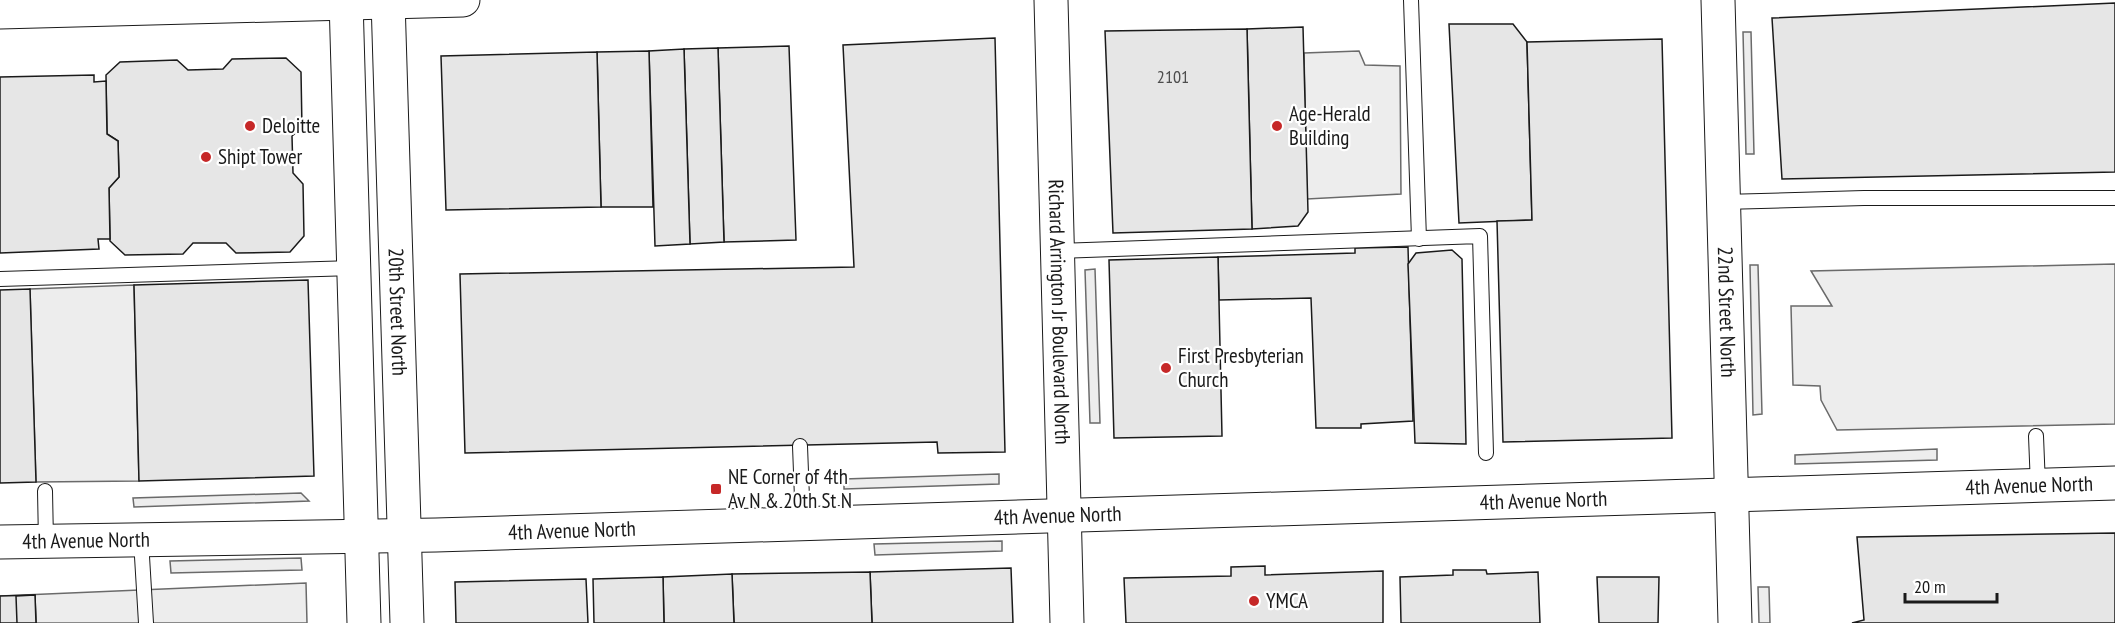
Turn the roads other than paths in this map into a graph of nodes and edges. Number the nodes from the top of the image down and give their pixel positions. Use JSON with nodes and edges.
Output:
{"nodes":[{"id":1,"x":463,"y":0,"type":"edge"},
{"id":2,"x":1051,"y":0,"type":"edge"},
{"id":3,"x":1411,"y":0,"type":"edge"},
{"id":4,"x":1718,"y":0,"type":"edge"},
{"id":5,"x":388,"y":1,"type":"edge"},
{"id":6,"x":346,"y":2,"type":"edge"},
{"id":7,"x":0,"y":12,"type":"edge"},
{"id":8,"x":2115,"y":198,"type":"edge"},
{"id":9,"x":1723,"y":202,"type":"junction"},
{"id":10,"x":1419,"y":239,"type":"junction"},
{"id":11,"x":1058,"y":251,"type":"junction"},
{"id":12,"x":354,"y":268,"type":"junction"},
{"id":13,"x":0,"y":279,"type":"edge"},
{"id":14,"x":2036,"y":436,"type":"dead end"},
{"id":15,"x":800,"y":446,"type":"dead end"},
{"id":16,"x":1486,"y":453,"type":"dead end"},
{"id":17,"x":2115,"y":483,"type":"edge"},
{"id":18,"x":2038,"y":486,"type":"junction"},
{"id":19,"x":45,"y":491,"type":"dead end"},
{"id":20,"x":1732,"y":495,"type":"junction"},
{"id":21,"x":1064,"y":516,"type":"junction"},
{"id":22,"x":803,"y":524,"type":"junction"},
{"id":23,"x":404,"y":535,"type":"junction"},
{"id":24,"x":361,"y":536,"type":"junction"},
{"id":25,"x":141,"y":540,"type":"junction"},
{"id":26,"x":0,"y":542,"type":"edge"},
{"id":27,"x":46,"y":542,"type":"junction"},
{"id":28,"x":146,"y":623,"type":"edge"},
{"id":29,"x":364,"y":623,"type":"edge"},
{"id":30,"x":406,"y":623,"type":"edge"},
{"id":31,"x":1067,"y":623,"type":"edge"},
{"id":32,"x":1735,"y":623,"type":"edge"}],
"edges":[{"from":1,"to":5,"type":"main road"},
{"from":2,"to":11,"type":"main road","name":"Richard Arrington Jr Boulevard North"},
{"from":3,"to":10,"type":"lane"},
{"from":4,"to":9,"type":"main road","name":"22nd Street North"},
{"from":5,"to":6,"type":"main road"},
{"from":5,"to":23,"type":"main road","name":"20th Street North"},
{"from":6,"to":7,"type":"main road"},
{"from":6,"to":12,"type":"main road","name":"20th Street North"},
{"from":8,"to":9,"type":"lane"},
{"from":9,"to":20,"type":"main road","name":"22nd Street North"},
{"from":10,"to":11,"type":"lane"},
{"from":10,"to":16,"type":"lane"},
{"from":11,"to":21,"type":"main road","name":"Richard Arrington Jr Boulevard North"},
{"from":12,"to":13,"type":"lane"},
{"from":12,"to":24,"type":"main road","name":"20th Street North"},
{"from":14,"to":18,"type":"lane"},
{"from":15,"to":22,"type":"lane"},
{"from":17,"to":18,"type":"main road","name":"4th Avenue North"},
{"from":18,"to":20,"type":"main road","name":"4th Avenue North"},
{"from":19,"to":27,"type":"lane"},
{"from":20,"to":21,"type":"main road","name":"4th Avenue North"},
{"from":20,"to":32,"type":"main road","name":"22nd Street North"},
{"from":21,"to":22,"type":"main road","name":"4th Avenue North"},
{"from":21,"to":31,"type":"main road","name":"Richard Arrington Jr Boulevard North"},
{"from":22,"to":23,"type":"main road","name":"4th Avenue North"},
{"from":23,"to":24,"type":"main road","name":"4th Avenue North"},
{"from":23,"to":30,"type":"main road","name":"20th Street North"},
{"from":24,"to":25,"type":"main road","name":"4th Avenue North"},
{"from":24,"to":29,"type":"main road","name":"20th Street North"},
{"from":25,"to":27,"type":"main road","name":"4th Avenue North"},
{"from":25,"to":28,"type":"lane"},
{"from":26,"to":27,"type":"main road","name":"4th Avenue North"}]}
